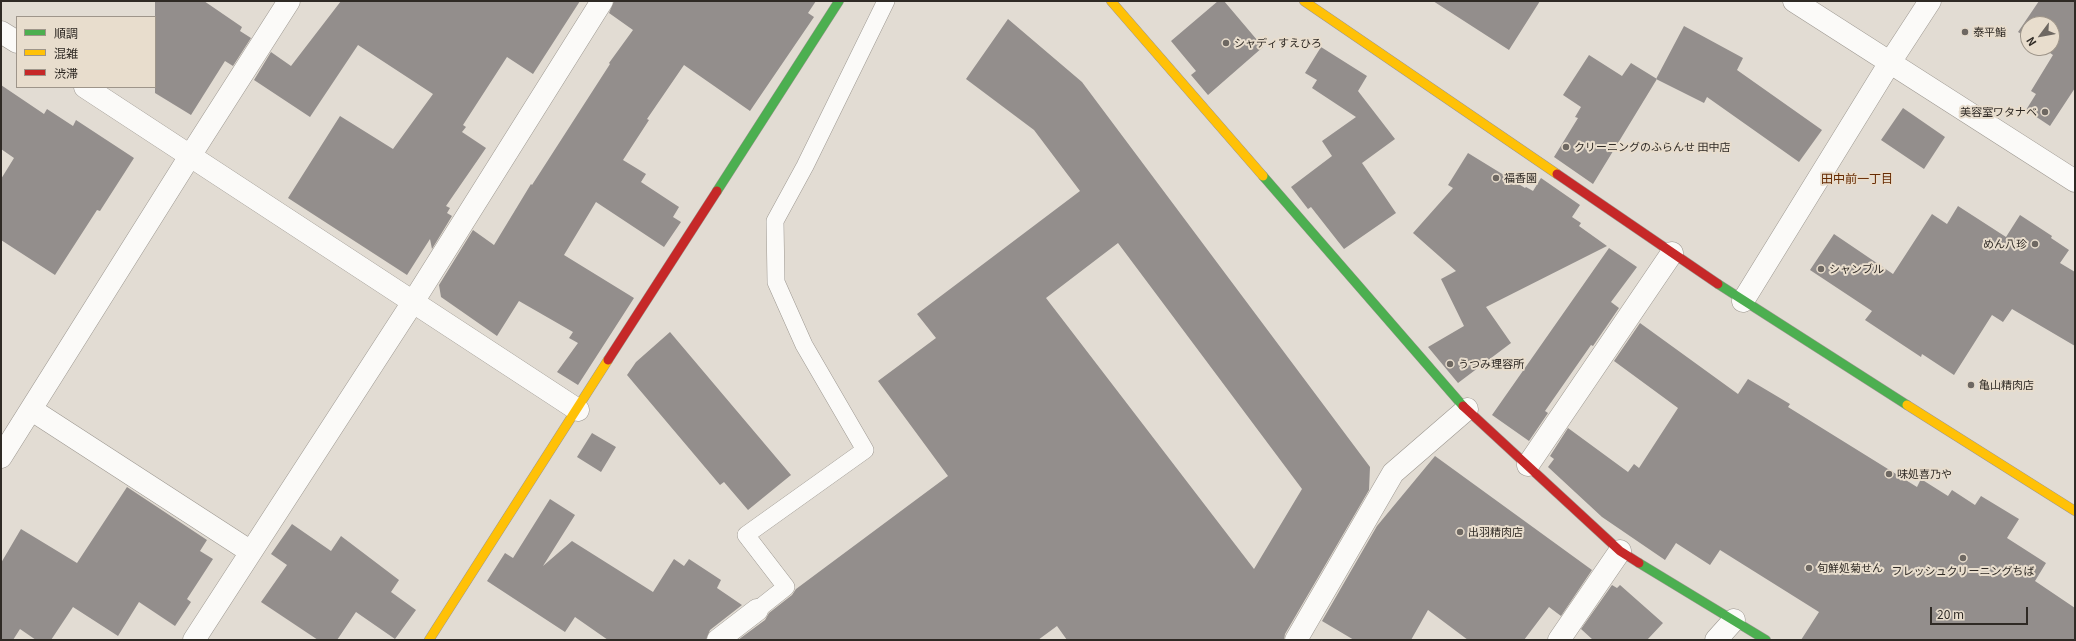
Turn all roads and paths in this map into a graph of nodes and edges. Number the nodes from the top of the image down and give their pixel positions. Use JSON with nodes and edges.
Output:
{"nodes":[{"id":1,"x":289,"y":1,"type":"edge"},
{"id":2,"x":602,"y":1,"type":"edge"},
{"id":3,"x":839,"y":1,"type":"edge"},
{"id":4,"x":886,"y":1,"type":"edge"},
{"id":5,"x":1111,"y":1,"type":"edge"},
{"id":6,"x":1304,"y":1,"type":"edge"},
{"id":7,"x":1794,"y":1,"type":"edge"},
{"id":8,"x":1930,"y":1,"type":"edge"},
{"id":9,"x":1,"y":32,"type":"edge"},
{"id":10,"x":16,"y":41,"type":"edge"},
{"id":11,"x":1889,"y":64,"type":"junction"},
{"id":12,"x":87,"y":88,"type":"edge"},
{"id":13,"x":190,"y":156,"type":"junction"},
{"id":14,"x":2075,"y":181,"type":"edge"},
{"id":15,"x":1672,"y":253,"type":"junction"},
{"id":16,"x":413,"y":302,"type":"junction"},
{"id":17,"x":1743,"y":302,"type":"junction"},
{"id":18,"x":1467,"y":409,"type":"junction"},
{"id":19,"x":32,"y":410,"type":"junction"},
{"id":20,"x":578,"y":410,"type":"junction"},
{"id":21,"x":1,"y":457,"type":"edge"},
{"id":22,"x":1528,"y":465,"type":"junction"},
{"id":23,"x":2075,"y":511,"type":"edge"},
{"id":24,"x":1620,"y":551,"type":"junction"},
{"id":25,"x":251,"y":552,"type":"junction"},
{"id":26,"x":757,"y":610,"type":"joint"},
{"id":27,"x":1734,"y":620,"type":"junction"},
{"id":28,"x":194,"y":640,"type":"edge"},
{"id":29,"x":429,"y":640,"type":"edge"},
{"id":30,"x":718,"y":640,"type":"edge"},
{"id":31,"x":1296,"y":640,"type":"edge"},
{"id":32,"x":1559,"y":640,"type":"edge"},
{"id":33,"x":1716,"y":640,"type":"edge"},
{"id":34,"x":1766,"y":640,"type":"edge"}],
"edges":[{"from":1,"to":13,"type":"street"},
{"from":2,"to":16,"type":"street"},
{"from":3,"to":20,"type":"street"},
{"from":4,"to":26,"type":"lane"},
{"from":5,"to":18,"type":"street"},
{"from":6,"to":15,"type":"street"},
{"from":7,"to":11,"type":"street"},
{"from":8,"to":11,"type":"street"},
{"from":9,"to":10,"type":"street"},
{"from":11,"to":14,"type":"street"},
{"from":11,"to":17,"type":"street"},
{"from":12,"to":13,"type":"street"},
{"from":13,"to":16,"type":"street"},
{"from":13,"to":19,"type":"street"},
{"from":15,"to":17,"type":"street"},
{"from":15,"to":22,"type":"street"},
{"from":16,"to":20,"type":"street"},
{"from":16,"to":25,"type":"street"},
{"from":17,"to":23,"type":"street"},
{"from":18,"to":22,"type":"street"},
{"from":18,"to":31,"type":"street"},
{"from":19,"to":21,"type":"street"},
{"from":19,"to":25,"type":"street"},
{"from":20,"to":29,"type":"street"},
{"from":22,"to":24,"type":"street"},
{"from":24,"to":27,"type":"street"},
{"from":24,"to":32,"type":"street"},
{"from":25,"to":28,"type":"street"},
{"from":26,"to":30,"type":"street"},
{"from":27,"to":33,"type":"street"},
{"from":27,"to":34,"type":"street"}]}
